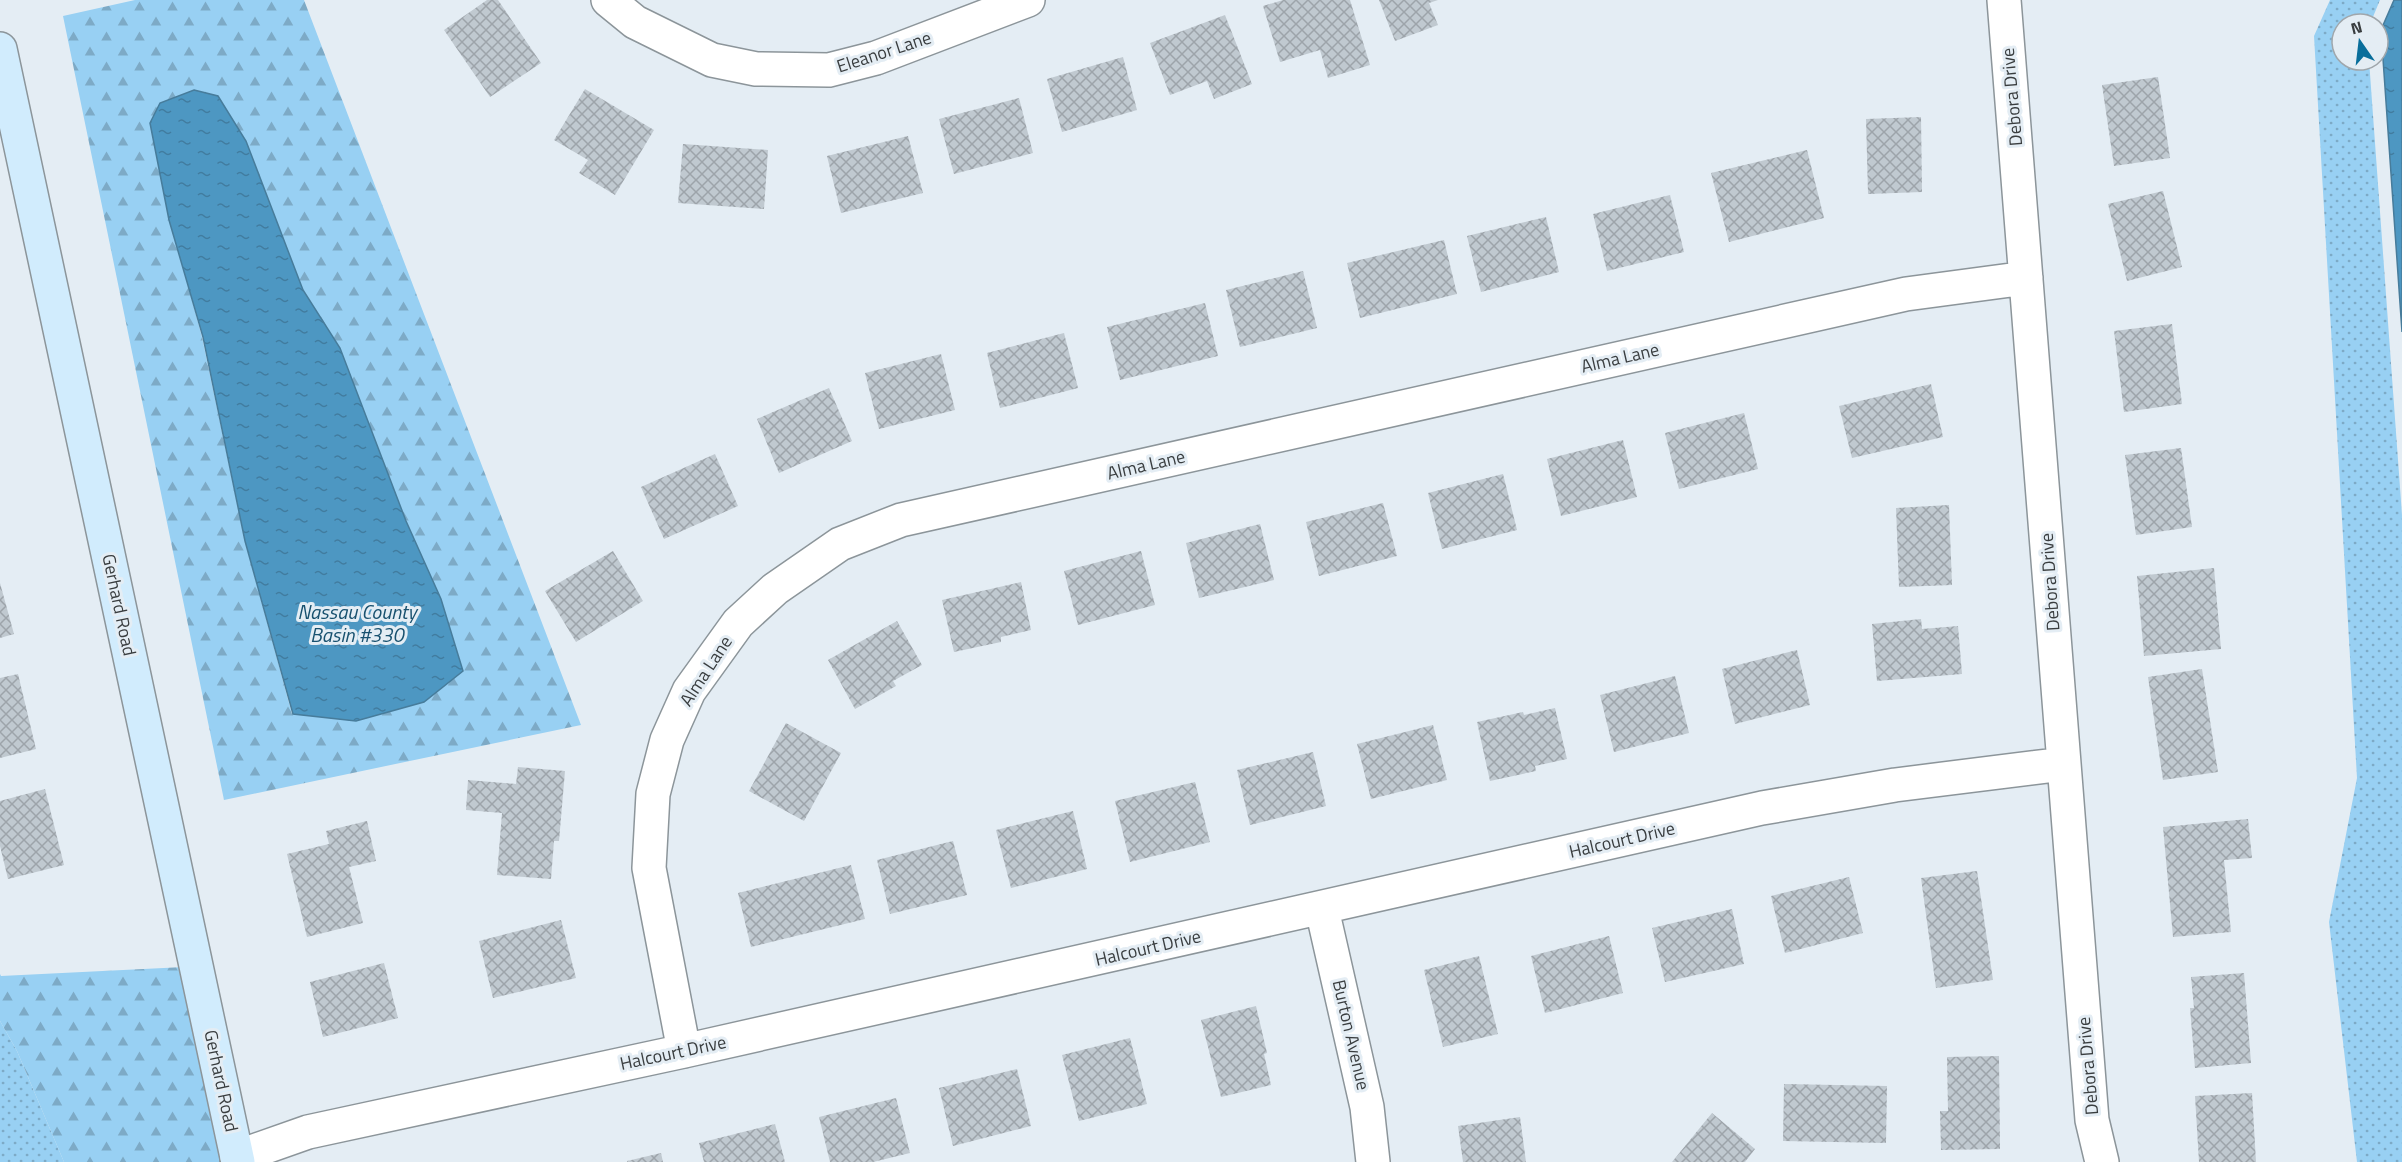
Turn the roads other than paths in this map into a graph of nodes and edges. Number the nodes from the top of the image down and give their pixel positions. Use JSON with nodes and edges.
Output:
{"nodes":[{"id":1,"x":608,"y":0,"type":"edge"},
{"id":2,"x":1028,"y":0,"type":"edge"},
{"id":3,"x":2004,"y":0,"type":"edge"},
{"id":4,"x":0,"y":49,"type":"edge"},
{"id":5,"x":2026,"y":278,"type":"junction"},
{"id":6,"x":2064,"y":764,"type":"junction"},
{"id":7,"x":1323,"y":909,"type":"junction"},
{"id":8,"x":684,"y":1051,"type":"junction"},
{"id":9,"x":237,"y":1159,"type":"edge"},
{"id":10,"x":1373,"y":1162,"type":"edge"},
{"id":11,"x":2102,"y":1162,"type":"edge"}],
"edges":[{"from":1,"to":2,"type":"street","name":"Eleanor Lane"},
{"from":3,"to":5,"type":"street","name":"Debora Drive"},
{"from":4,"to":9,"type":"street","name":"Gerhard Road"},
{"from":5,"to":6,"type":"street","name":"Debora Drive"},
{"from":5,"to":8,"type":"street","name":"Alma Lane"},
{"from":6,"to":7,"type":"street","name":"Halcourt Drive"},
{"from":6,"to":11,"type":"street","name":"Debora Drive"},
{"from":7,"to":8,"type":"street","name":"Halcourt Drive"},
{"from":7,"to":10,"type":"street","name":"Burton Avenue"},
{"from":8,"to":9,"type":"street","name":"Halcourt Drive"}]}
